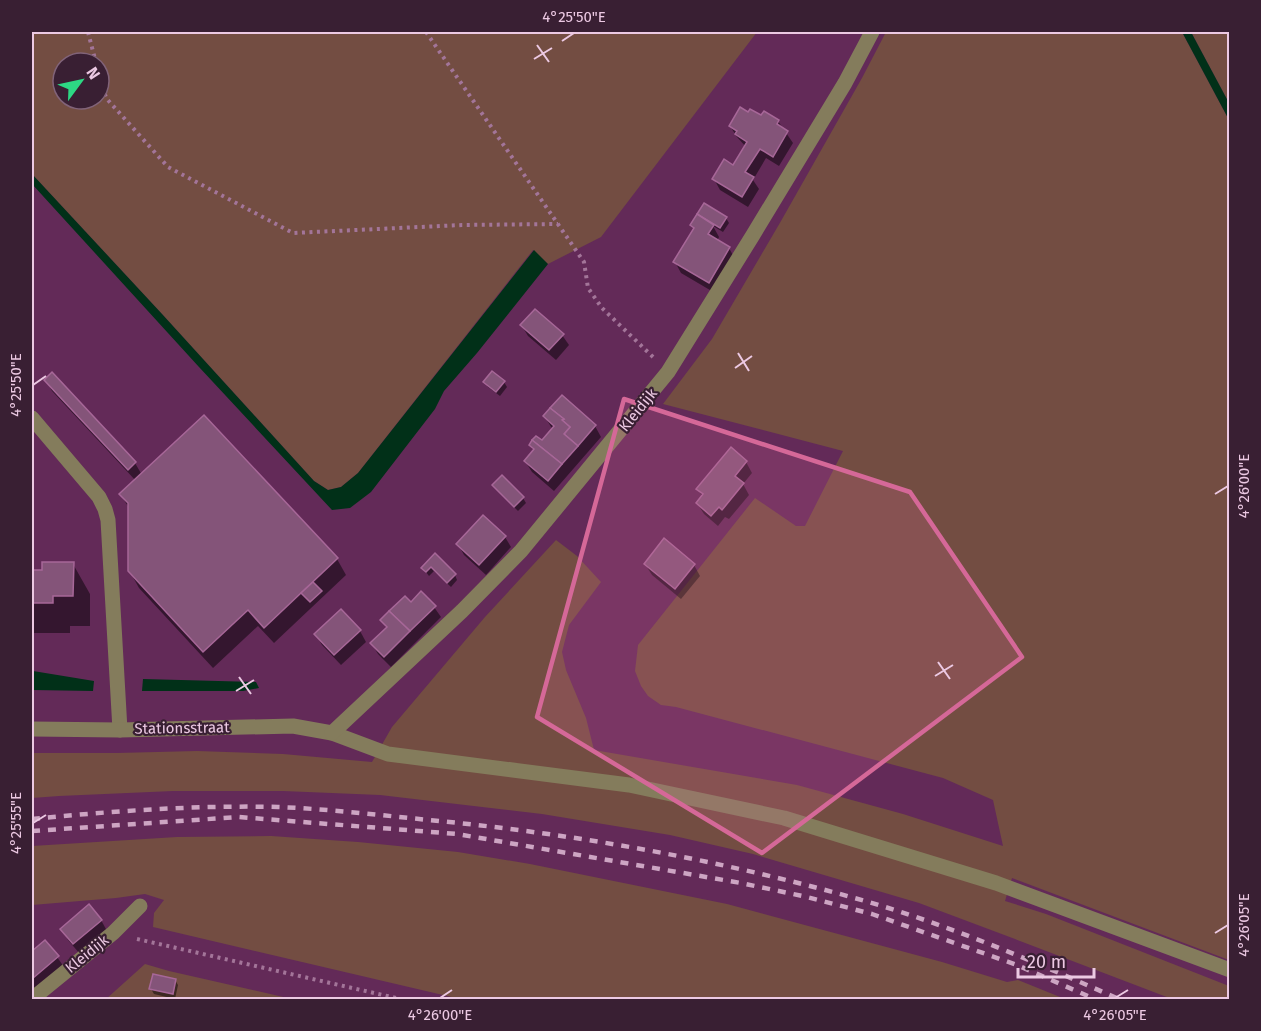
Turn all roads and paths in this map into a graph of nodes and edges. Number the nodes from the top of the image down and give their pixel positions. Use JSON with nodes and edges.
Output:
{"nodes":[{"id":1,"x":88,"y":32,"type":"edge"},
{"id":2,"x":426,"y":32,"type":"edge"},
{"id":3,"x":872,"y":32,"type":"edge"},
{"id":4,"x":93,"y":51,"type":"edge"},
{"id":5,"x":111,"y":104,"type":"edge"},
{"id":6,"x":558,"y":224,"type":"junction"},
{"id":7,"x":669,"y":372,"type":"junction"},
{"id":8,"x":32,"y":418,"type":"edge"},
{"id":9,"x":32,"y":729,"type":"edge"},
{"id":10,"x":120,"y":730,"type":"junction"},
{"id":11,"x":332,"y":733,"type":"junction"},
{"id":12,"x":140,"y":906,"type":"dead end"},
{"id":13,"x":113,"y":933,"type":"junction"},
{"id":14,"x":1230,"y":970,"type":"edge"},
{"id":15,"x":32,"y":999,"type":"edge"},
{"id":16,"x":405,"y":999,"type":"edge"}],
"edges":[{"from":1,"to":4,"type":"path"},
{"from":2,"to":6,"type":"path"},
{"from":3,"to":7,"type":"street","name":"Kleidijk"},
{"from":5,"to":6,"type":"path"},
{"from":6,"to":7,"type":"path"},
{"from":7,"to":11,"type":"street","name":"Kleidijk"},
{"from":8,"to":10,"type":"street"},
{"from":9,"to":10,"type":"street","name":"Stationsstraat"},
{"from":10,"to":11,"type":"street","name":"Stationsstraat"},
{"from":11,"to":14,"type":"street","name":"Stationsstraat"},
{"from":12,"to":13,"type":"street","name":"Kleidijk"},
{"from":13,"to":15,"type":"street","name":"Kleidijk"},
{"from":13,"to":16,"type":"path"}]}
